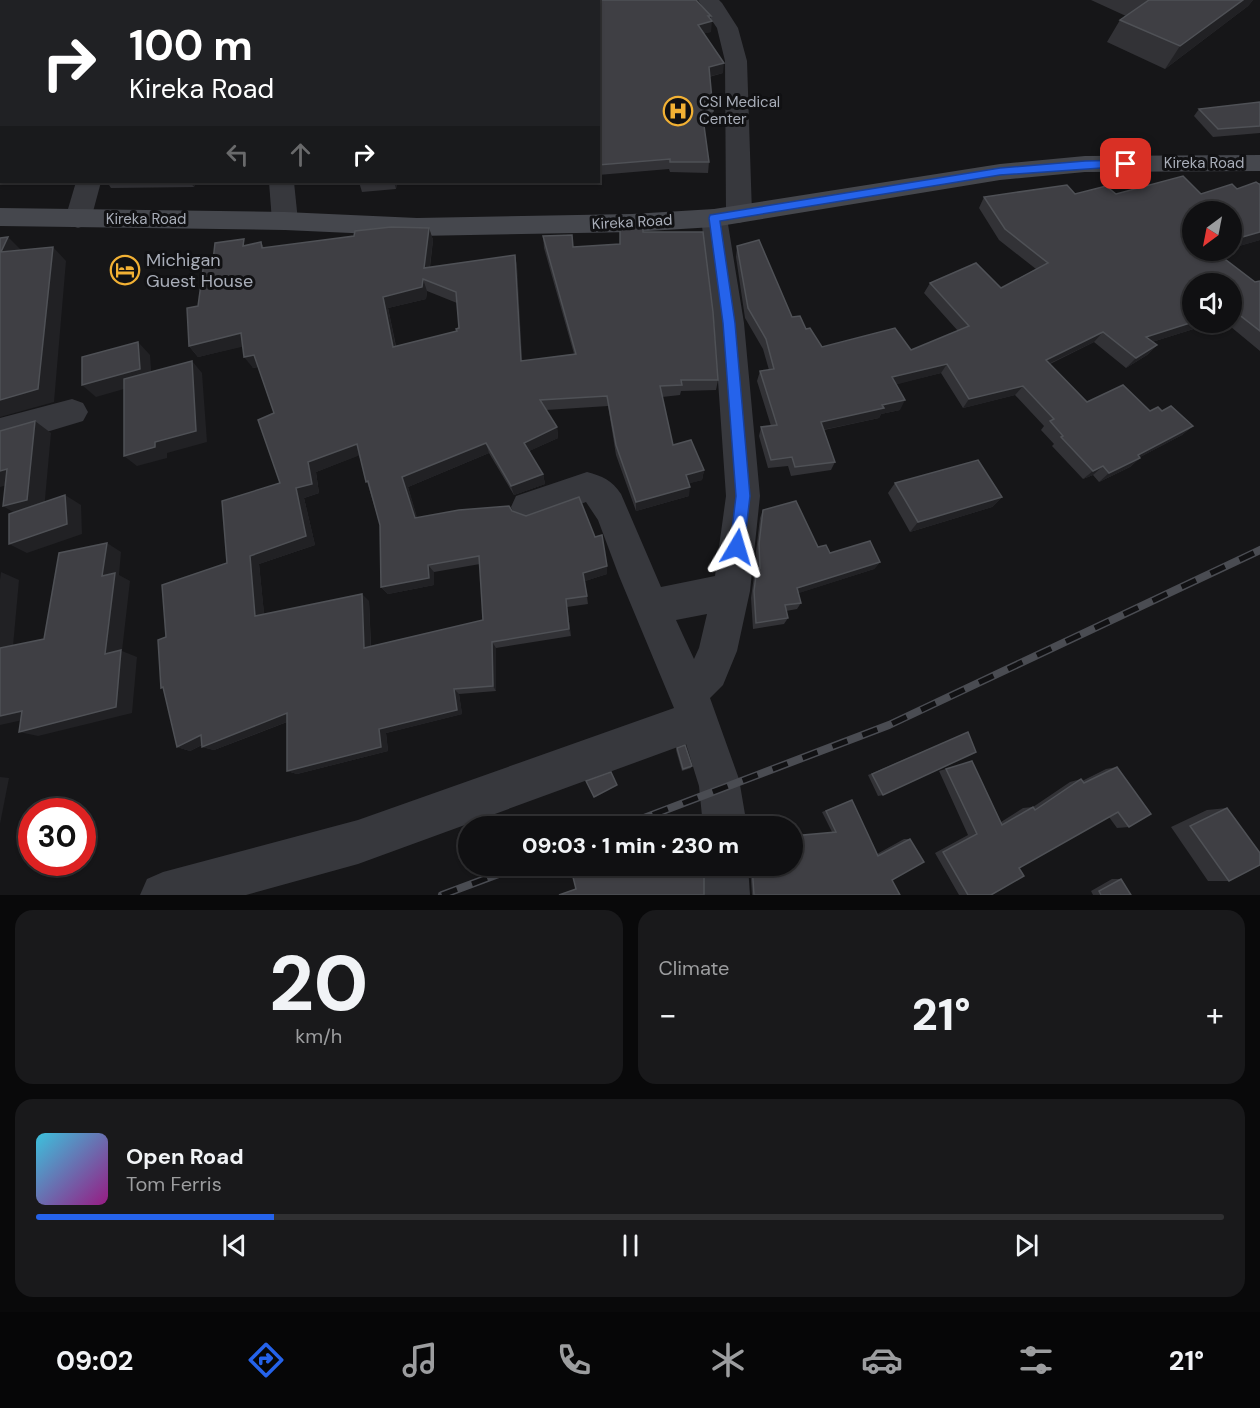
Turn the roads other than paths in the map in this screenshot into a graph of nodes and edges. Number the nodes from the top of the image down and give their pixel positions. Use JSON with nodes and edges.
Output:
{"nodes":[{"id":1,"x":708,"y":0,"type":"edge"},
{"id":2,"x":1260,"y":163,"type":"edge"},
{"id":3,"x":88,"y":183,"type":"edge"},
{"id":4,"x":281,"y":183,"type":"edge"},
{"id":5,"x":727,"y":216,"type":"junction"},
{"id":6,"x":0,"y":217,"type":"edge"},
{"id":7,"x":78,"y":219,"type":"junction"},
{"id":8,"x":285,"y":221,"type":"junction"},
{"id":9,"x":72,"y":412,"type":"dead end"},
{"id":10,"x":0,"y":432,"type":"edge"},
{"id":11,"x":528,"y":507,"type":"dead end"},
{"id":12,"x":731,"y":591,"type":"junction"},
{"id":13,"x":653,"y":608,"type":"junction"},
{"id":14,"x":692,"y":707,"type":"junction"},
{"id":15,"x":724,"y":816,"type":"edge"},
{"id":16,"x":726,"y":876,"type":"edge"},
{"id":17,"x":163,"y":895,"type":"edge"},
{"id":18,"x":727,"y":895,"type":"edge"}],
"edges":[{"from":1,"to":5,"type":"street"},
{"from":2,"to":5,"type":"main road","name":"Kireka Road"},
{"from":3,"to":7,"type":"street"},
{"from":4,"to":8,"type":"street"},
{"from":5,"to":8,"type":"main road","name":"Kireka Road"},
{"from":5,"to":12,"type":"street"},
{"from":6,"to":7,"type":"main road","name":"Kireka Road"},
{"from":7,"to":8,"type":"main road","name":"Kireka Road"},
{"from":9,"to":10,"type":"street"},
{"from":11,"to":13,"type":"street"},
{"from":12,"to":13,"type":"street"},
{"from":12,"to":14,"type":"street"},
{"from":13,"to":14,"type":"street"},
{"from":14,"to":15,"type":"street"},
{"from":14,"to":17,"type":"street"},
{"from":16,"to":18,"type":"street"}]}
